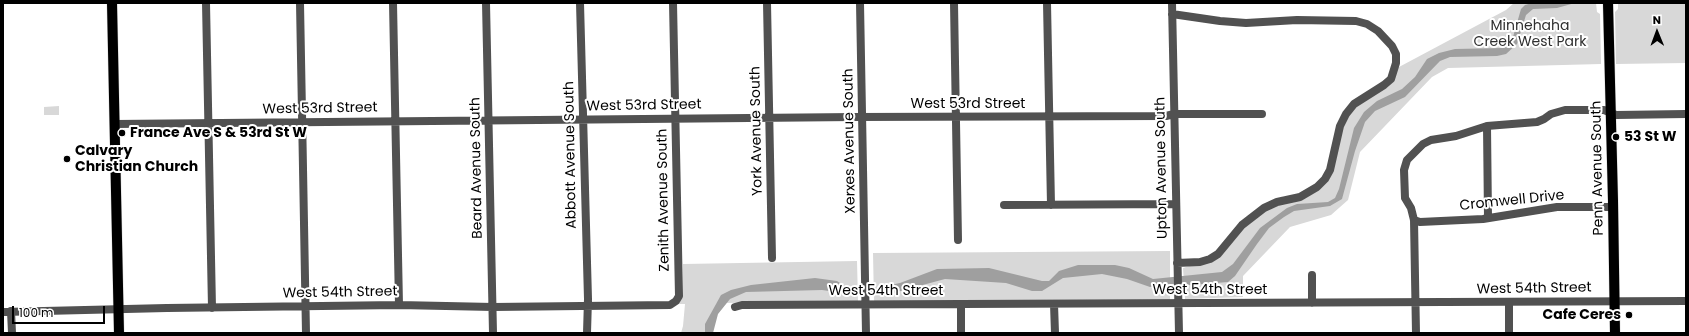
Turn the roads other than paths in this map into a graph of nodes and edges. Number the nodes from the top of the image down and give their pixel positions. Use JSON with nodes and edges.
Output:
{"nodes":[{"id":1,"x":112,"y":3,"type":"edge"},
{"id":2,"x":206,"y":3,"type":"edge"},
{"id":3,"x":300,"y":3,"type":"edge"},
{"id":4,"x":393,"y":3,"type":"edge"},
{"id":5,"x":486,"y":3,"type":"edge"},
{"id":6,"x":580,"y":3,"type":"edge"},
{"id":7,"x":674,"y":3,"type":"edge"},
{"id":8,"x":767,"y":3,"type":"edge"},
{"id":9,"x":860,"y":3,"type":"edge"},
{"id":10,"x":954,"y":3,"type":"edge"},
{"id":11,"x":1047,"y":3,"type":"edge"},
{"id":12,"x":1172,"y":3,"type":"edge"},
{"id":13,"x":1608,"y":3,"type":"edge"},
{"id":14,"x":1172,"y":14,"type":"junction"},
{"id":15,"x":1611,"y":113,"type":"junction"},
{"id":16,"x":1174,"y":114,"type":"junction"},
{"id":17,"x":1262,"y":114,"type":"dead end"},
{"id":18,"x":1686,"y":114,"type":"edge"},
{"id":19,"x":863,"y":117,"type":"junction"},
{"id":20,"x":957,"y":117,"type":"junction"},
{"id":21,"x":1049,"y":117,"type":"junction"},
{"id":22,"x":676,"y":119,"type":"junction"},
{"id":23,"x":770,"y":119,"type":"junction"},
{"id":24,"x":583,"y":120,"type":"junction"},
{"id":25,"x":396,"y":121,"type":"junction"},
{"id":26,"x":490,"y":121,"type":"junction"},
{"id":27,"x":302,"y":122,"type":"junction"},
{"id":28,"x":208,"y":123,"type":"junction"},
{"id":29,"x":115,"y":124,"type":"junction"},
{"id":30,"x":1487,"y":126,"type":"junction"},
{"id":31,"x":1176,"y":204,"type":"junction"},
{"id":32,"x":1004,"y":205,"type":"dead end"},
{"id":33,"x":1051,"y":205,"type":"junction"},
{"id":34,"x":1613,"y":207,"type":"junction"},
{"id":35,"x":1488,"y":218,"type":"junction"},
{"id":36,"x":1414,"y":220,"type":"junction"},
{"id":37,"x":958,"y":240,"type":"dead end"},
{"id":38,"x":772,"y":258,"type":"dead end"},
{"id":39,"x":1178,"y":267,"type":"junction"},
{"id":40,"x":1312,"y":275,"type":"dead end"},
{"id":41,"x":676,"y":301,"type":"joint"},
{"id":42,"x":1614,"y":301,"type":"junction"},
{"id":43,"x":1686,"y":301,"type":"edge"},
{"id":44,"x":1509,"y":302,"type":"junction"},
{"id":45,"x":1312,"y":303,"type":"junction"},
{"id":46,"x":1416,"y":303,"type":"junction"},
{"id":47,"x":865,"y":304,"type":"junction"},
{"id":48,"x":961,"y":304,"type":"junction"},
{"id":49,"x":1054,"y":304,"type":"junction"},
{"id":50,"x":1178,"y":304,"type":"junction"},
{"id":51,"x":399,"y":305,"type":"junction"},
{"id":52,"x":587,"y":306,"type":"junction"},
{"id":53,"x":306,"y":307,"type":"junction"},
{"id":54,"x":493,"y":307,"type":"junction"},
{"id":55,"x":735,"y":307,"type":"dead end"},
{"id":56,"x":212,"y":308,"type":"junction"},
{"id":57,"x":119,"y":309,"type":"junction"},
{"id":58,"x":7,"y":311,"type":"edge"},
{"id":59,"x":12,"y":333,"type":"edge"},
{"id":60,"x":119,"y":333,"type":"edge"},
{"id":61,"x":306,"y":333,"type":"edge"},
{"id":62,"x":493,"y":333,"type":"edge"},
{"id":63,"x":587,"y":333,"type":"edge"},
{"id":64,"x":866,"y":333,"type":"edge"},
{"id":65,"x":961,"y":333,"type":"edge"},
{"id":66,"x":1055,"y":333,"type":"edge"},
{"id":67,"x":1179,"y":333,"type":"edge"},
{"id":68,"x":1416,"y":333,"type":"edge"},
{"id":69,"x":1509,"y":333,"type":"edge"},
{"id":70,"x":1615,"y":333,"type":"edge"}],
"edges":[{"from":1,"to":29,"type":"main road"},
{"from":2,"to":28,"type":"street"},
{"from":3,"to":27,"type":"street"},
{"from":4,"to":25,"type":"street"},
{"from":5,"to":26,"type":"street","name":"Beard Avenue South"},
{"from":6,"to":24,"type":"street","name":"Abbott Avenue South"},
{"from":7,"to":22,"type":"street","name":"Zenith Avenue South"},
{"from":8,"to":23,"type":"street","name":"York Avenue South"},
{"from":9,"to":19,"type":"street","name":"Xerxes Avenue South"},
{"from":10,"to":20,"type":"street"},
{"from":11,"to":21,"type":"street"},
{"from":12,"to":14,"type":"street","name":"Upton Avenue South"},
{"from":13,"to":15,"type":"main road","name":"Penn Avenue South"},
{"from":14,"to":16,"type":"street","name":"Upton Avenue South"},
{"from":14,"to":39,"type":"street"},
{"from":15,"to":18,"type":"street"},
{"from":15,"to":30,"type":"street"},
{"from":15,"to":34,"type":"main road","name":"Penn Avenue South"},
{"from":16,"to":17,"type":"street","name":"West 53rd Street"},
{"from":16,"to":21,"type":"street","name":"West 53rd Street"},
{"from":16,"to":31,"type":"street","name":"Upton Avenue South"},
{"from":19,"to":20,"type":"street","name":"West 53rd Street"},
{"from":19,"to":23,"type":"street","name":"West 53rd Street"},
{"from":19,"to":47,"type":"street","name":"Xerxes Avenue South"},
{"from":20,"to":21,"type":"street","name":"West 53rd Street"},
{"from":20,"to":37,"type":"street"},
{"from":21,"to":33,"type":"street"},
{"from":22,"to":23,"type":"street","name":"West 53rd Street"},
{"from":22,"to":24,"type":"street","name":"West 53rd Street"},
{"from":22,"to":41,"type":"street","name":"Zenith Avenue South"},
{"from":23,"to":38,"type":"street","name":"York Avenue South"},
{"from":24,"to":26,"type":"street","name":"West 53rd Street"},
{"from":24,"to":52,"type":"street","name":"Abbott Avenue South"},
{"from":25,"to":26,"type":"street","name":"West 53rd Street"},
{"from":25,"to":27,"type":"street","name":"West 53rd Street"},
{"from":25,"to":51,"type":"street"},
{"from":26,"to":54,"type":"street","name":"Beard Avenue South"},
{"from":27,"to":28,"type":"street","name":"West 53rd Street"},
{"from":27,"to":53,"type":"street"},
{"from":28,"to":29,"type":"street","name":"West 53rd Street"},
{"from":28,"to":56,"type":"street"},
{"from":29,"to":57,"type":"main road"},
{"from":30,"to":35,"type":"street"},
{"from":30,"to":36,"type":"street"},
{"from":31,"to":33,"type":"street"},
{"from":31,"to":39,"type":"street","name":"Upton Avenue South"},
{"from":32,"to":33,"type":"street"},
{"from":34,"to":35,"type":"street","name":"Cromwell Drive"},
{"from":34,"to":42,"type":"main road","name":"Penn Avenue South"},
{"from":35,"to":36,"type":"street","name":"Cromwell Drive"},
{"from":36,"to":46,"type":"street"},
{"from":39,"to":50,"type":"street","name":"Upton Avenue South"},
{"from":40,"to":45,"type":"street"},
{"from":41,"to":52,"type":"street","name":"West 54th Street"},
{"from":42,"to":43,"type":"street","name":"West 54th Street"},
{"from":42,"to":44,"type":"street","name":"West 54th Street"},
{"from":42,"to":70,"type":"main road","name":"Penn Avenue South"},
{"from":44,"to":46,"type":"street","name":"West 54th Street"},
{"from":44,"to":69,"type":"street"},
{"from":45,"to":46,"type":"street","name":"West 54th Street"},
{"from":45,"to":50,"type":"street","name":"West 54th Street"},
{"from":46,"to":68,"type":"street"},
{"from":47,"to":48,"type":"street","name":"West 54th Street"},
{"from":47,"to":55,"type":"street","name":"West 54th Street"},
{"from":47,"to":64,"type":"street","name":"Xerxes Avenue South"},
{"from":48,"to":49,"type":"street","name":"West 54th Street"},
{"from":48,"to":65,"type":"street"},
{"from":49,"to":50,"type":"street","name":"West 54th Street"},
{"from":49,"to":66,"type":"street"},
{"from":50,"to":67,"type":"street","name":"Upton Avenue South"},
{"from":51,"to":53,"type":"street","name":"West 54th Street"},
{"from":51,"to":54,"type":"street","name":"West 54th Street"},
{"from":52,"to":54,"type":"street","name":"West 54th Street"},
{"from":52,"to":63,"type":"street","name":"Abbott Avenue South"},
{"from":53,"to":56,"type":"street","name":"West 54th Street"},
{"from":53,"to":61,"type":"street"},
{"from":54,"to":62,"type":"street","name":"Beard Avenue South"},
{"from":56,"to":57,"type":"street","name":"West 54th Street"},
{"from":57,"to":58,"type":"street","name":"West 54th Street"},
{"from":57,"to":60,"type":"main road"},
{"from":58,"to":59,"type":"street"}]}
